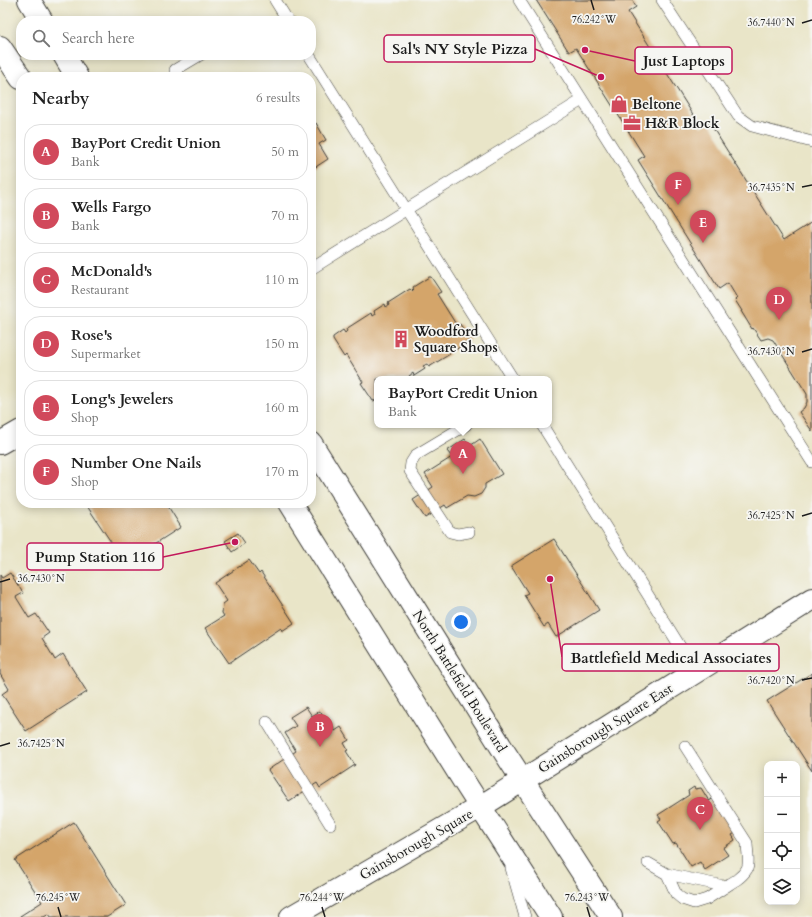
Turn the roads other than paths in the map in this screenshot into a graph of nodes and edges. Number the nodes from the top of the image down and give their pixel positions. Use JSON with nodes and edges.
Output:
{"nodes":[{"id":1,"x":29,"y":0,"type":"edge"},
{"id":2,"x":275,"y":0,"type":"edge"},
{"id":3,"x":519,"y":0,"type":"edge"},
{"id":4,"x":662,"y":0,"type":"edge"},
{"id":5,"x":39,"y":16,"type":"edge"},
{"id":6,"x":285,"y":16,"type":"edge"},
{"id":7,"x":0,"y":47,"type":"edge"},
{"id":8,"x":67,"y":60,"type":"edge"},
{"id":9,"x":192,"y":60,"type":"edge"},
{"id":10,"x":312,"y":60,"type":"edge"},
{"id":11,"x":17,"y":72,"type":"edge"},
{"id":12,"x":74,"y":72,"type":"edge"},
{"id":13,"x":176,"y":72,"type":"edge"},
{"id":14,"x":582,"y":100,"type":"junction"},
{"id":15,"x":812,"y":142,"type":"edge"},
{"id":16,"x":406,"y":210,"type":"junction"},
{"id":17,"x":316,"y":266,"type":"edge"},
{"id":18,"x":511,"y":376,"type":"edge"},
{"id":19,"x":461,"y":428,"type":"edge"},
{"id":20,"x":544,"y":428,"type":"edge"},
{"id":21,"x":16,"y":434,"type":"edge"},
{"id":22,"x":0,"y":443,"type":"edge"},
{"id":23,"x":316,"y":451,"type":"edge"},
{"id":24,"x":812,"y":462,"type":"edge"},
{"id":25,"x":293,"y":508,"type":"edge"},
{"id":26,"x":469,"y":532,"type":"dead end"},
{"id":27,"x":812,"y":599,"type":"edge"},
{"id":28,"x":696,"y":672,"type":"junction"},
{"id":29,"x":267,"y":722,"type":"dead end"},
{"id":30,"x":686,"y":746,"type":"dead end"},
{"id":31,"x":523,"y":780,"type":"junction"},
{"id":32,"x":480,"y":807,"type":"junction"},
{"id":33,"x":330,"y":824,"type":"dead end"},
{"id":34,"x":505,"y":847,"type":"junction"},
{"id":35,"x":648,"y":863,"type":"dead end"},
{"id":36,"x":667,"y":874,"type":"junction"},
{"id":37,"x":730,"y":884,"type":"junction"},
{"id":38,"x":291,"y":917,"type":"edge"},
{"id":39,"x":525,"y":917,"type":"edge"},
{"id":40,"x":551,"y":917,"type":"edge"},
{"id":41,"x":611,"y":917,"type":"edge"}],
"edges":[{"from":1,"to":5,"type":"main road"},
{"from":2,"to":6,"type":"lane"},
{"from":3,"to":14,"type":"lane"},
{"from":4,"to":15,"type":"lane"},
{"from":7,"to":11,"type":"main road"},
{"from":8,"to":12,"type":"main road"},
{"from":9,"to":13,"type":"lane"},
{"from":10,"to":16,"type":"lane"},
{"from":14,"to":16,"type":"lane"},
{"from":14,"to":24,"type":"lane"},
{"from":16,"to":17,"type":"lane"},
{"from":16,"to":18,"type":"lane"},
{"from":19,"to":26,"type":"lane"},
{"from":20,"to":28,"type":"lane"},
{"from":21,"to":22,"type":"main road"},
{"from":23,"to":31,"type":"main road","name":"North Battlefield Boulevard"},
{"from":25,"to":32,"type":"main road"},
{"from":27,"to":28,"type":"main road","name":"Gainsborough Square East"},
{"from":28,"to":31,"type":"main road","name":"Gainsborough Square East"},
{"from":29,"to":33,"type":"lane"},
{"from":30,"to":37,"type":"lane"},
{"from":31,"to":32,"type":"main road","name":"Gainsborough Square East"},
{"from":31,"to":41,"type":"main road","name":"North Battlefield Boulevard"},
{"from":32,"to":34,"type":"main road"},
{"from":32,"to":38,"type":"main road","name":"Gainsborough Square"},
{"from":34,"to":39,"type":"lane"},
{"from":34,"to":40,"type":"main road"},
{"from":35,"to":36,"type":"lane"},
{"from":36,"to":37,"type":"lane"},
{"from":36,"to":37,"type":"lane"}]}
